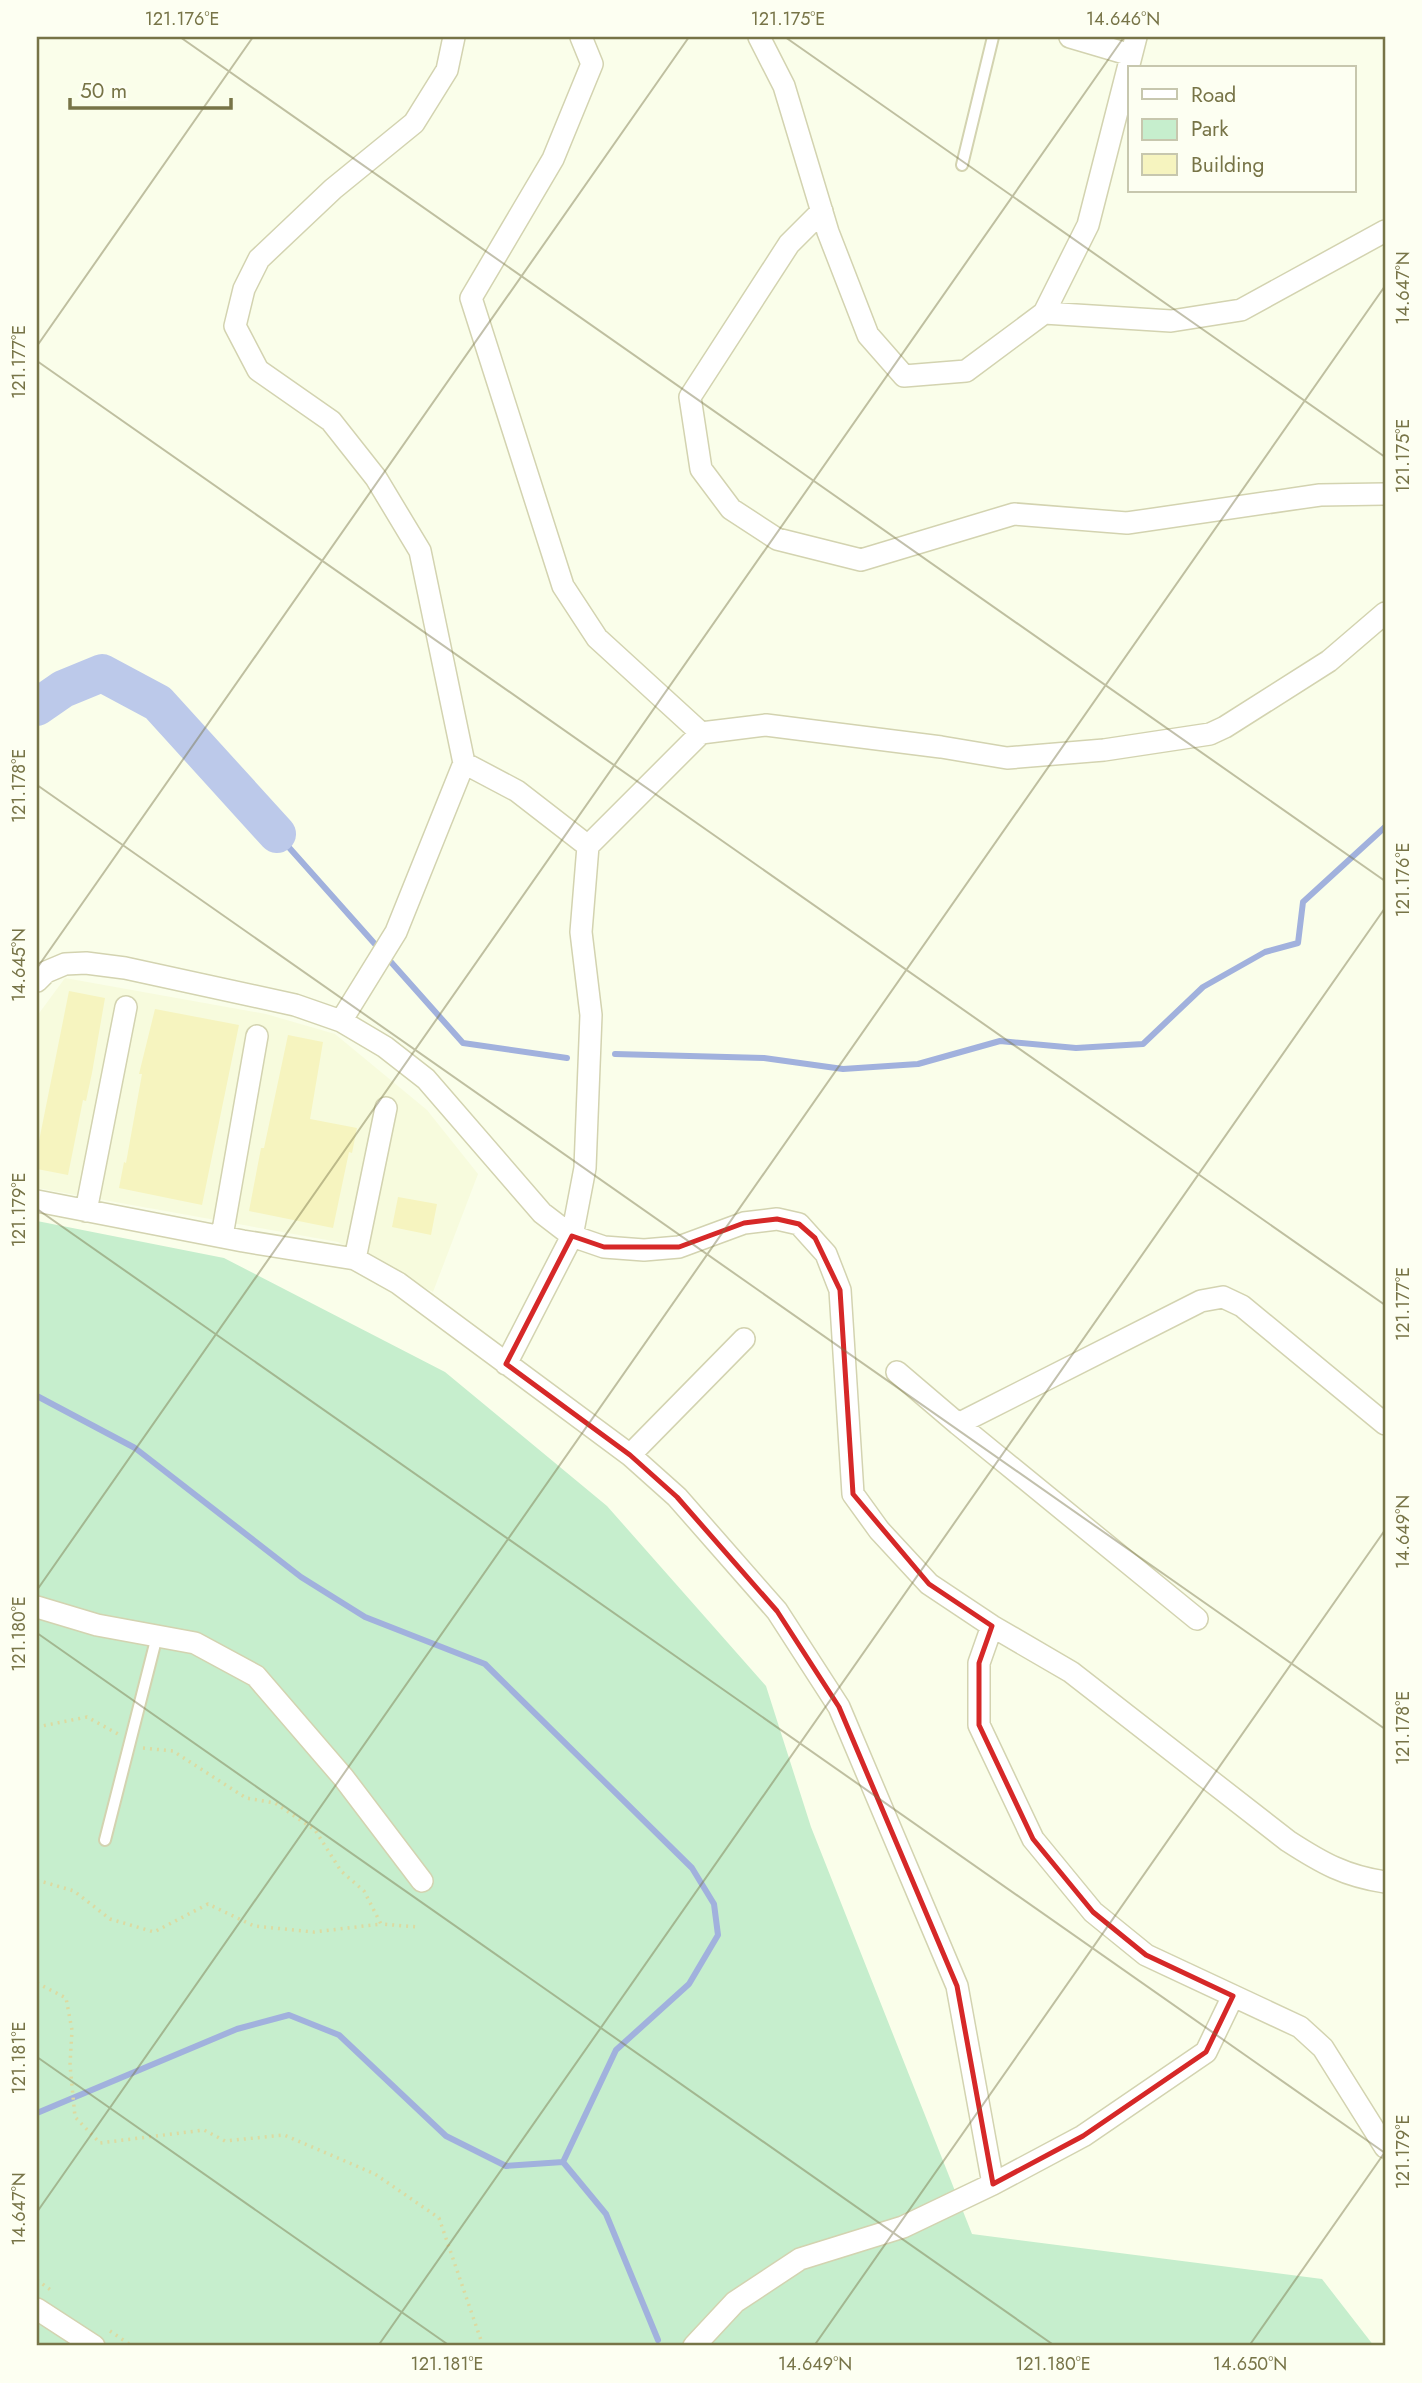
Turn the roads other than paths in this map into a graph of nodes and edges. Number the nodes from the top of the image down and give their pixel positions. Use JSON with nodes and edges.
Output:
{"nodes":[{"id":1,"x":454,"y":37,"type":"edge"},
{"id":2,"x":582,"y":37,"type":"edge"},
{"id":3,"x":760,"y":37,"type":"edge"},
{"id":4,"x":993,"y":37,"type":"edge"},
{"id":5,"x":1070,"y":37,"type":"edge"},
{"id":6,"x":1133,"y":46,"type":"edge"},
{"id":7,"x":962,"y":165,"type":"dead end"},
{"id":8,"x":822,"y":211,"type":"junction"},
{"id":9,"x":1385,"y":231,"type":"edge"},
{"id":10,"x":1044,"y":313,"type":"junction"},
{"id":11,"x":1385,"y":495,"type":"edge"},
{"id":12,"x":1385,"y":613,"type":"edge"},
{"id":13,"x":701,"y":733,"type":"junction"},
{"id":14,"x":464,"y":763,"type":"junction"},
{"id":15,"x":588,"y":846,"type":"junction"},
{"id":16,"x":37,"y":981,"type":"edge"},
{"id":17,"x":126,"y":1007,"type":"dead end"},
{"id":18,"x":341,"y":1020,"type":"junction"},
{"id":19,"x":257,"y":1036,"type":"dead end"},
{"id":20,"x":386,"y":1108,"type":"dead end"},
{"id":21,"x":37,"y":1201,"type":"edge"},
{"id":22,"x":86,"y":1211,"type":"junction"},
{"id":23,"x":222,"y":1236,"type":"junction"},
{"id":24,"x":572,"y":1236,"type":"junction"},
{"id":25,"x":355,"y":1259,"type":"junction"},
{"id":26,"x":744,"y":1339,"type":"dead end"},
{"id":27,"x":506,"y":1364,"type":"junction"},
{"id":28,"x":897,"y":1372,"type":"dead end"},
{"id":29,"x":958,"y":1424,"type":"junction"},
{"id":30,"x":1385,"y":1424,"type":"edge"},
{"id":31,"x":630,"y":1455,"type":"junction"},
{"id":32,"x":37,"y":1607,"type":"edge"},
{"id":33,"x":1197,"y":1619,"type":"dead end"},
{"id":34,"x":992,"y":1626,"type":"junction"},
{"id":35,"x":157,"y":1636,"type":"junction"},
{"id":36,"x":104,"y":1840,"type":"dead end"},
{"id":37,"x":422,"y":1881,"type":"dead end"},
{"id":38,"x":1385,"y":1882,"type":"edge"},
{"id":39,"x":1233,"y":1996,"type":"junction"},
{"id":40,"x":1385,"y":2147,"type":"edge"},
{"id":41,"x":993,"y":2184,"type":"junction"},
{"id":42,"x":37,"y":2309,"type":"edge"},
{"id":43,"x":89,"y":2345,"type":"edge"},
{"id":44,"x":694,"y":2346,"type":"edge"}],
"edges":[{"from":1,"to":14,"type":"street"},
{"from":2,"to":13,"type":"street"},
{"from":3,"to":8,"type":"street"},
{"from":4,"to":7,"type":"lane"},
{"from":5,"to":6,"type":"street"},
{"from":6,"to":10,"type":"street"},
{"from":8,"to":10,"type":"street"},
{"from":8,"to":11,"type":"street"},
{"from":9,"to":10,"type":"street"},
{"from":12,"to":13,"type":"street"},
{"from":13,"to":15,"type":"street"},
{"from":14,"to":15,"type":"street"},
{"from":14,"to":18,"type":"street"},
{"from":15,"to":24,"type":"street"},
{"from":16,"to":18,"type":"street"},
{"from":17,"to":22,"type":"street"},
{"from":18,"to":24,"type":"street"},
{"from":19,"to":23,"type":"street"},
{"from":20,"to":25,"type":"street"},
{"from":21,"to":22,"type":"street"},
{"from":22,"to":23,"type":"street"},
{"from":23,"to":25,"type":"street"},
{"from":24,"to":27,"type":"street"},
{"from":24,"to":34,"type":"street"},
{"from":25,"to":27,"type":"street"},
{"from":26,"to":31,"type":"street"},
{"from":27,"to":31,"type":"street"},
{"from":28,"to":29,"type":"street"},
{"from":29,"to":30,"type":"street"},
{"from":29,"to":33,"type":"street"},
{"from":31,"to":41,"type":"street"},
{"from":32,"to":35,"type":"street"},
{"from":34,"to":38,"type":"street"},
{"from":34,"to":39,"type":"street"},
{"from":35,"to":36,"type":"lane"},
{"from":35,"to":37,"type":"street"},
{"from":39,"to":40,"type":"street"},
{"from":39,"to":41,"type":"street"},
{"from":41,"to":44,"type":"street"},
{"from":42,"to":43,"type":"street"}]}
